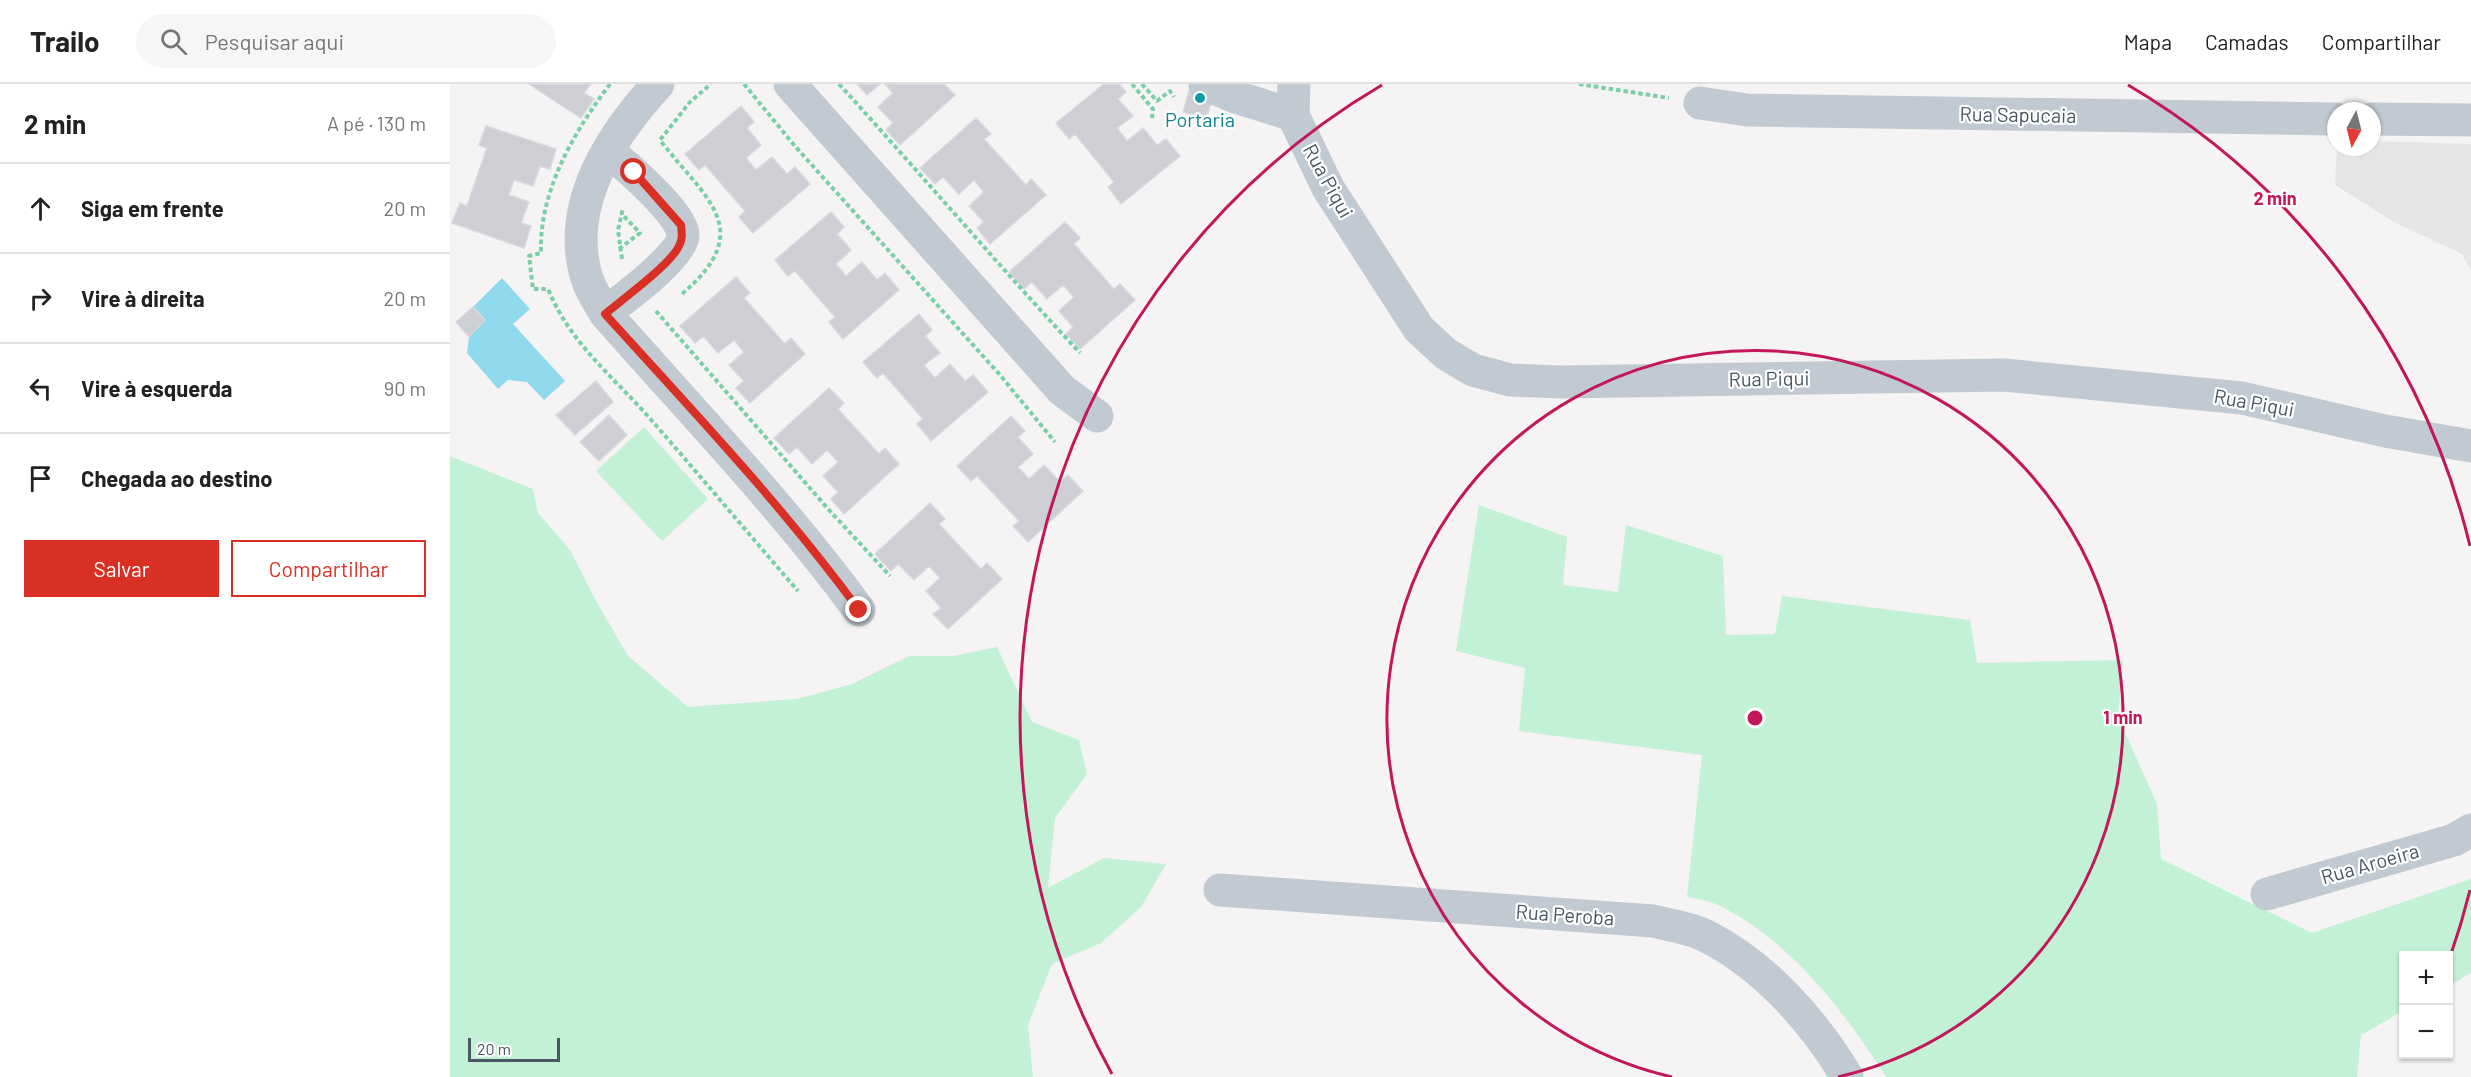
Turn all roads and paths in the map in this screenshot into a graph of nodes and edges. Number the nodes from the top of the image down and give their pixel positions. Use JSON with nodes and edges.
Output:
{"nodes":[{"id":1,"x":658,"y":84,"type":"edge"},
{"id":2,"x":790,"y":84,"type":"edge"},
{"id":3,"x":839,"y":84,"type":"edge"},
{"id":4,"x":1132,"y":84,"type":"edge"},
{"id":5,"x":1206,"y":84,"type":"edge"},
{"id":6,"x":1579,"y":84,"type":"edge"},
{"id":7,"x":747,"y":85,"type":"edge"},
{"id":8,"x":1293,"y":99,"type":"edge"},
{"id":9,"x":1700,"y":103,"type":"joint"},
{"id":10,"x":2327,"y":118,"type":"edge"},
{"id":11,"x":1152,"y":119,"type":"dead end"},
{"id":12,"x":2381,"y":119,"type":"edge"},
{"id":13,"x":2471,"y":120,"type":"edge"},
{"id":14,"x":608,"y":151,"type":"junction"},
{"id":15,"x":624,"y":204,"type":"dead end"},
{"id":16,"x":621,"y":213,"type":"junction"},
{"id":17,"x":619,"y":249,"type":"junction"},
{"id":18,"x":624,"y":268,"type":"dead end"},
{"id":19,"x":654,"y":308,"type":"dead end"},
{"id":20,"x":605,"y":314,"type":"junction"},
{"id":21,"x":1080,"y":353,"type":"dead end"},
{"id":22,"x":1096,"y":416,"type":"dead end"},
{"id":23,"x":1055,"y":442,"type":"dead end"},
{"id":24,"x":2471,"y":446,"type":"edge"},
{"id":25,"x":890,"y":576,"type":"dead end"},
{"id":26,"x":859,"y":610,"type":"dead end"},
{"id":27,"x":2471,"y":830,"type":"edge"},
{"id":28,"x":1220,"y":890,"type":"dead end"},
{"id":29,"x":2267,"y":894,"type":"dead end"},
{"id":30,"x":1847,"y":1077,"type":"edge"}],
"edges":[{"from":1,"to":14,"type":"street"},
{"from":2,"to":22,"type":"street"},
{"from":3,"to":21,"type":"path"},
{"from":4,"to":11,"type":"path"},
{"from":5,"to":8,"type":"street","name":"Rua Piqui"},
{"from":6,"to":9,"type":"path"},
{"from":7,"to":23,"type":"path"},
{"from":8,"to":24,"type":"street","name":"Rua Piqui"},
{"from":9,"to":10,"type":"street","name":"Rua Sapucaia"},
{"from":12,"to":13,"type":"street"},
{"from":14,"to":20,"type":"street"},
{"from":14,"to":20,"type":"street"},
{"from":15,"to":16,"type":"path"},
{"from":16,"to":17,"type":"path"},
{"from":16,"to":17,"type":"path"},
{"from":17,"to":18,"type":"path"},
{"from":19,"to":25,"type":"path"},
{"from":20,"to":26,"type":"street"},
{"from":27,"to":29,"type":"street","name":"Rua Aroeira"},
{"from":28,"to":30,"type":"street","name":"Rua Peroba"}]}
